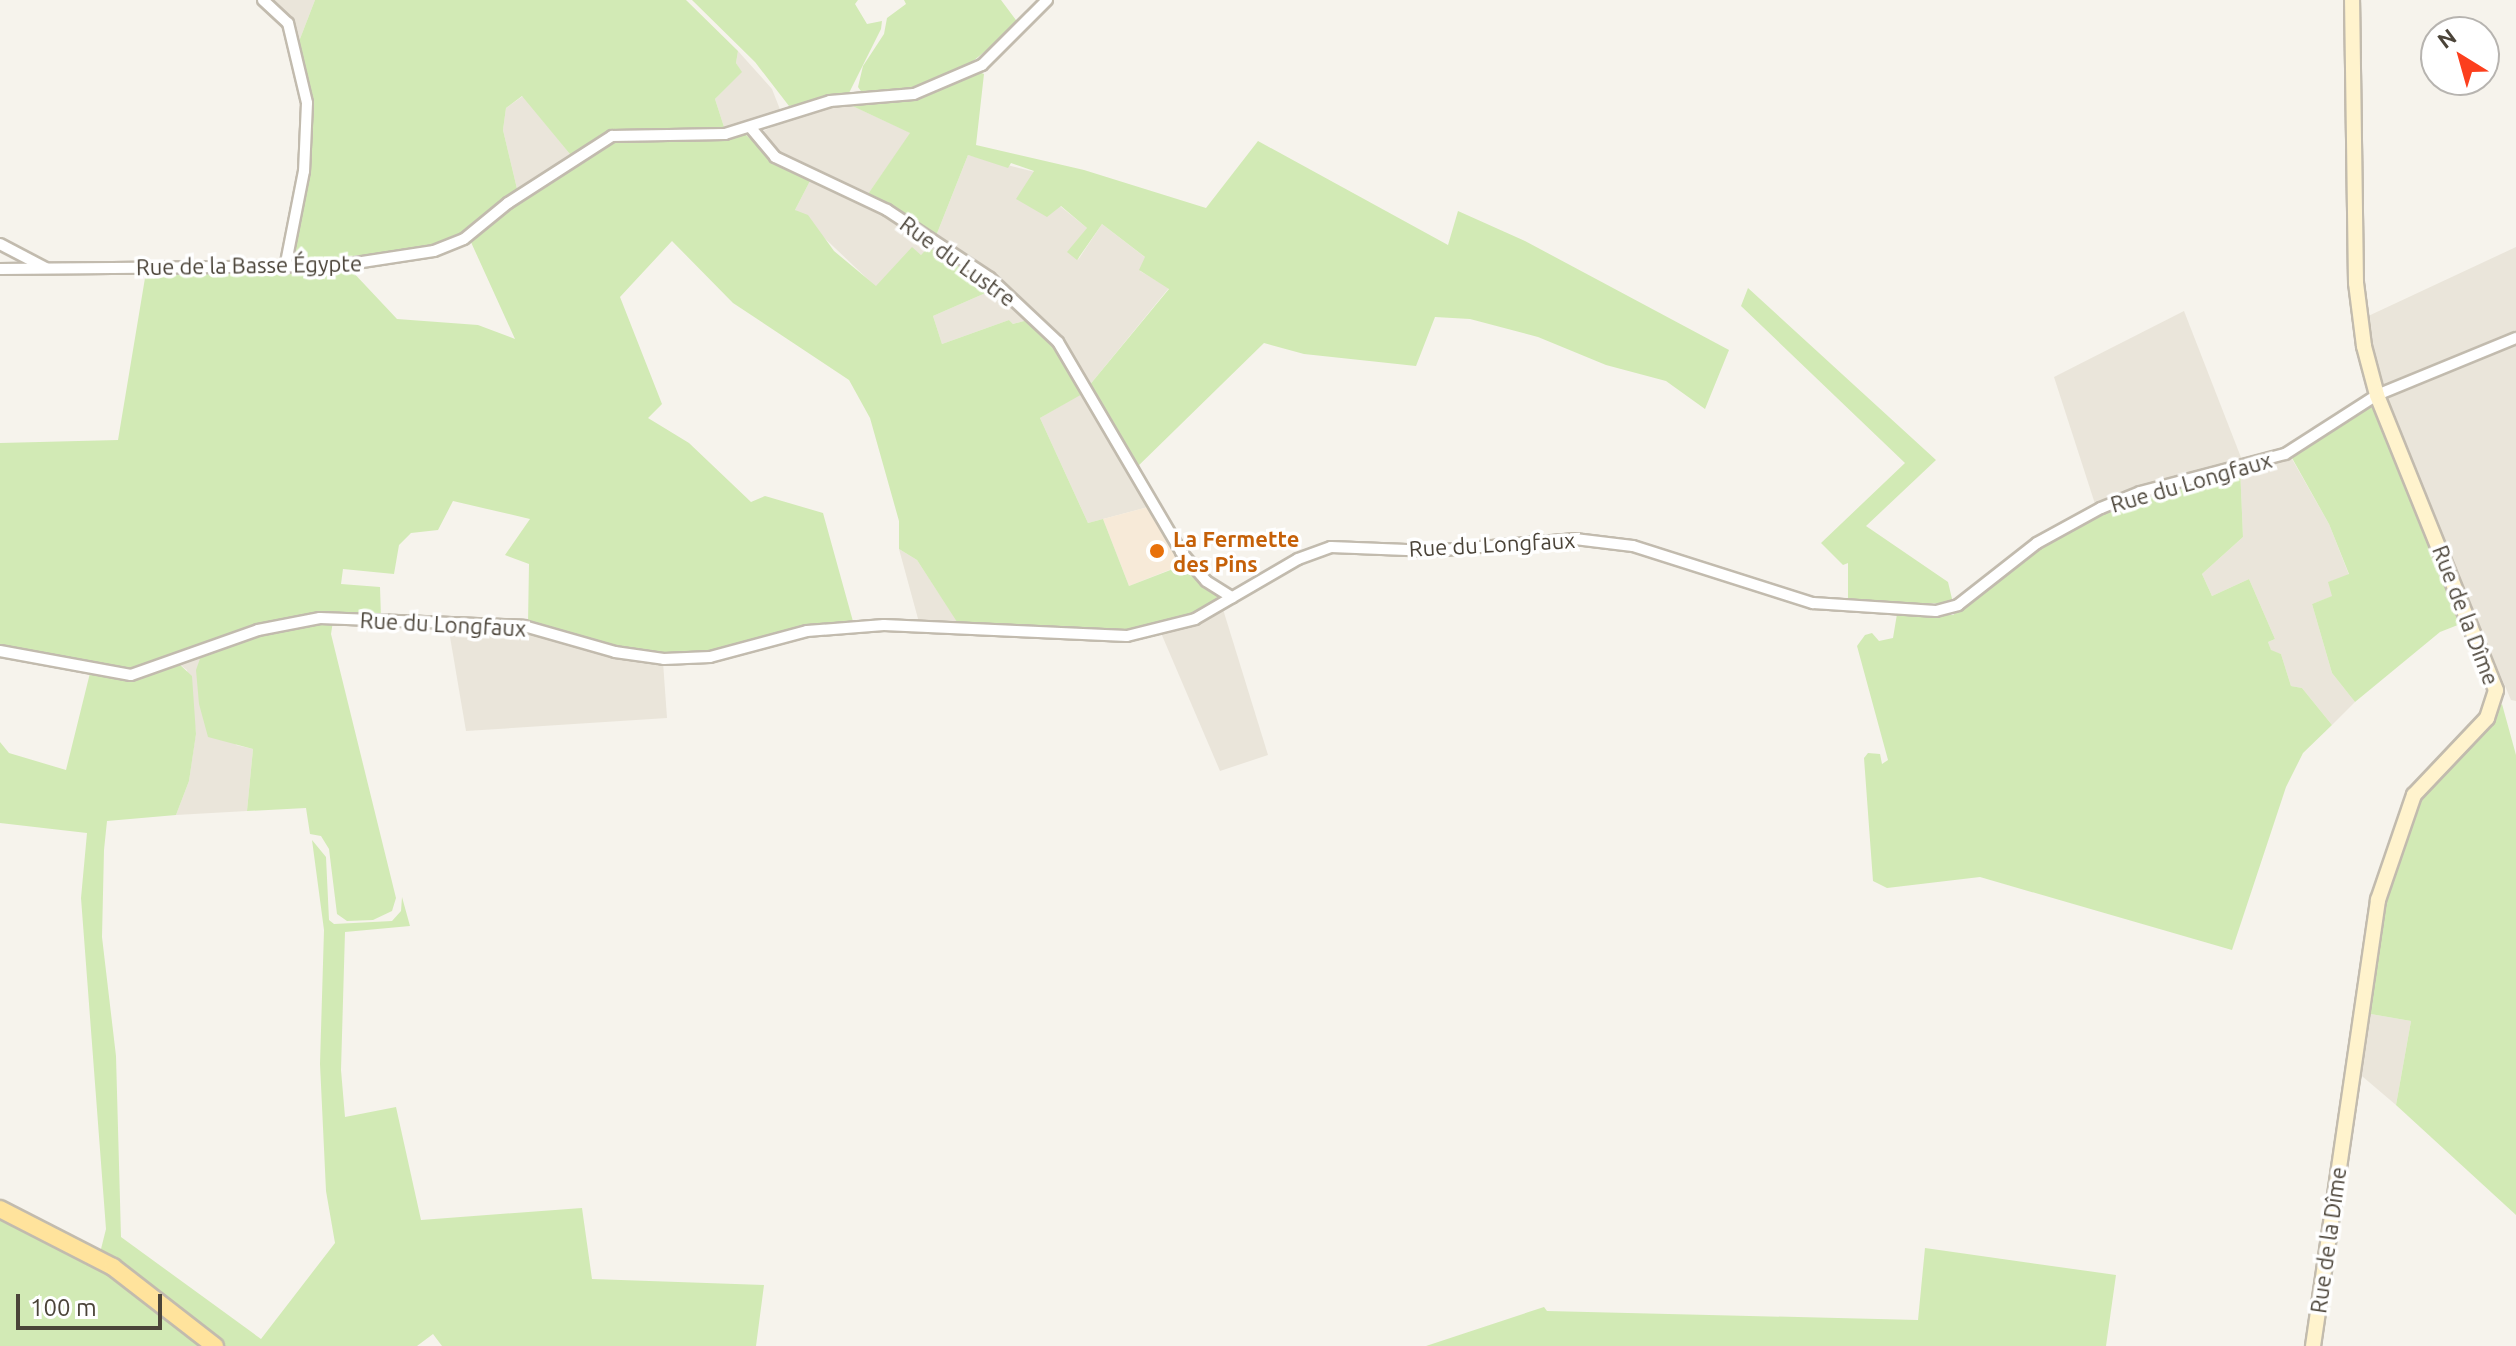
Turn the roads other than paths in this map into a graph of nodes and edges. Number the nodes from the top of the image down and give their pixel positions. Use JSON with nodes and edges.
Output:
{"nodes":[{"id":1,"x":263,"y":0,"type":"edge"},
{"id":2,"x":1047,"y":0,"type":"edge"},
{"id":3,"x":2352,"y":0,"type":"edge"},
{"id":4,"x":751,"y":128,"type":"junction"},
{"id":5,"x":0,"y":244,"type":"edge"},
{"id":6,"x":46,"y":268,"type":"junction"},
{"id":7,"x":285,"y":268,"type":"junction"},
{"id":8,"x":0,"y":269,"type":"edge"},
{"id":9,"x":2516,"y":338,"type":"edge"},
{"id":10,"x":2377,"y":395,"type":"junction"},
{"id":11,"x":1232,"y":597,"type":"junction"},
{"id":12,"x":0,"y":651,"type":"edge"},
{"id":13,"x":0,"y":1209,"type":"edge"},
{"id":14,"x":215,"y":1346,"type":"edge"},
{"id":15,"x":2313,"y":1346,"type":"edge"}],
"edges":[{"from":1,"to":7,"type":"street"},
{"from":2,"to":4,"type":"street","name":"Rue de la Basse Égypte"},
{"from":3,"to":10,"type":"street","name":"Rue de la Dîme"},
{"from":4,"to":7,"type":"street","name":"Rue de la Basse Égypte"},
{"from":4,"to":11,"type":"street","name":"Rue du Lustre"},
{"from":5,"to":6,"type":"street"},
{"from":6,"to":7,"type":"street","name":"Rue de la Basse Égypte"},
{"from":6,"to":8,"type":"street","name":"Rue de la Basse Égypte"},
{"from":9,"to":10,"type":"street","name":"Rue du Longfaux"},
{"from":10,"to":11,"type":"street","name":"Rue du Longfaux"},
{"from":10,"to":15,"type":"street","name":"Rue de la Dîme"},
{"from":11,"to":12,"type":"street","name":"Rue du Longfaux"},
{"from":13,"to":14,"type":"main road"}]}
